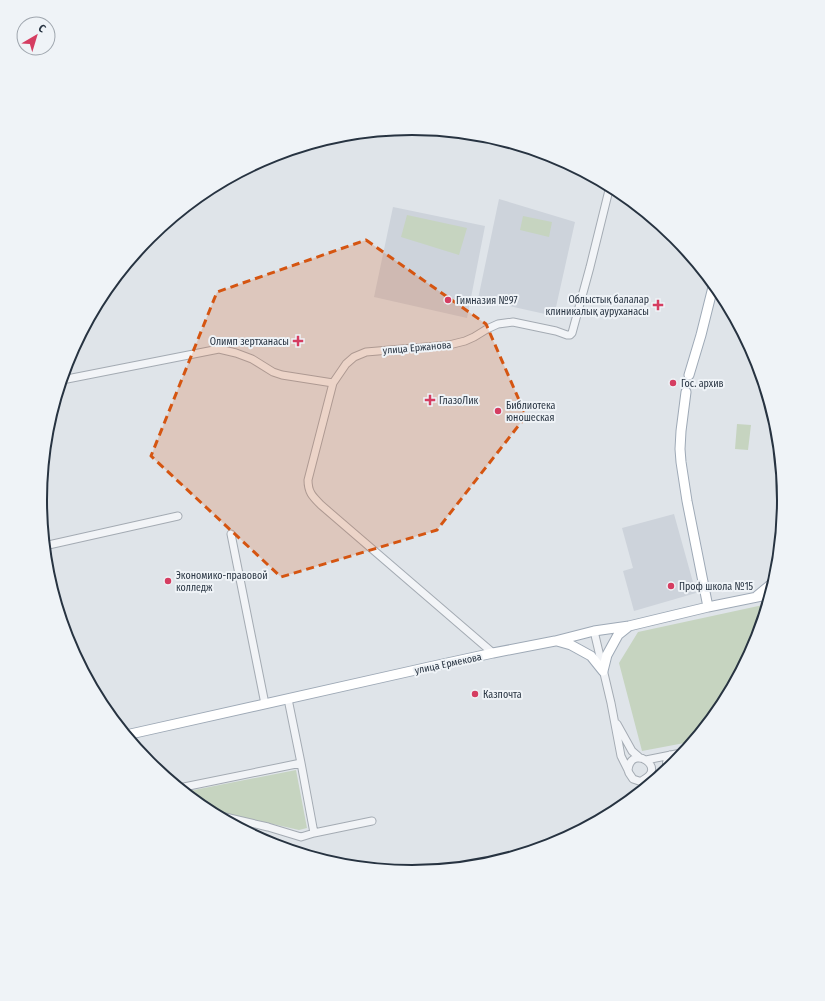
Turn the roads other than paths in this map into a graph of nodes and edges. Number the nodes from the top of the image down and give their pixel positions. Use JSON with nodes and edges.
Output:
{"nodes":[{"id":1,"x":608,"y":192,"type":"edge"},
{"id":2,"x":712,"y":291,"type":"edge"},
{"id":3,"x":689,"y":375,"type":"tunnel mouth"},
{"id":4,"x":68,"y":379,"type":"edge"},
{"id":5,"x":333,"y":383,"type":"junction"},
{"id":6,"x":686,"y":392,"type":"tunnel mouth"},
{"id":7,"x":178,"y":516,"type":"dead end"},
{"id":8,"x":231,"y":534,"type":"dead end"},
{"id":9,"x":50,"y":545,"type":"edge"},
{"id":10,"x":768,"y":587,"type":"edge"},
{"id":11,"x":766,"y":595,"type":"edge"},
{"id":12,"x":756,"y":597,"type":"junction"},
{"id":13,"x":764,"y":600,"type":"edge"},
{"id":14,"x":708,"y":607,"type":"junction"},
{"id":15,"x":629,"y":626,"type":"junction"},
{"id":16,"x":594,"y":631,"type":"junction"},
{"id":17,"x":555,"y":641,"type":"junction"},
{"id":18,"x":493,"y":653,"type":"junction"},
{"id":19,"x":603,"y":671,"type":"junction"},
{"id":20,"x":288,"y":699,"type":"junction"},
{"id":21,"x":265,"y":704,"type":"junction"},
{"id":22,"x":614,"y":718,"type":"junction"},
{"id":23,"x":132,"y":734,"type":"edge"},
{"id":24,"x":675,"y":754,"type":"edge"},
{"id":25,"x":670,"y":755,"type":"junction"},
{"id":26,"x":643,"y":759,"type":"junction"},
{"id":27,"x":301,"y":763,"type":"junction"},
{"id":28,"x":666,"y":763,"type":"edge"},
{"id":29,"x":628,"y":770,"type":"junction"},
{"id":30,"x":643,"y":780,"type":"junction"},
{"id":31,"x":647,"y":780,"type":"edge"},
{"id":32,"x":186,"y":787,"type":"edge"},
{"id":33,"x":234,"y":819,"type":"edge"},
{"id":34,"x":372,"y":821,"type":"dead end"},
{"id":35,"x":314,"y":832,"type":"junction"}],
"edges":[{"from":1,"to":5,"type":"street","name":"улица Ержанова"},
{"from":2,"to":3,"type":"main road"},
{"from":4,"to":5,"type":"street"},
{"from":5,"to":18,"type":"street","name":"улица Ержанова"},
{"from":6,"to":14,"type":"main road"},
{"from":7,"to":9,"type":"street"},
{"from":8,"to":21,"type":"street"},
{"from":10,"to":12,"type":"main road"},
{"from":11,"to":12,"type":"main road","name":"улица Ермекова"},
{"from":12,"to":13,"type":"main road"},
{"from":12,"to":14,"type":"main road","name":"улица Ермекова"},
{"from":14,"to":15,"type":"main road","name":"улица Ермекова"},
{"from":15,"to":16,"type":"main road","name":"улица Ермекова"},
{"from":15,"to":19,"type":"main road"},
{"from":16,"to":17,"type":"main road","name":"улица Ермекова"},
{"from":16,"to":19,"type":"street"},
{"from":17,"to":18,"type":"main road","name":"улица Ермекова"},
{"from":17,"to":19,"type":"main road"},
{"from":18,"to":20,"type":"main road","name":"улица Ермекова"},
{"from":19,"to":22,"type":"street"},
{"from":20,"to":21,"type":"main road","name":"улица Ермекова"},
{"from":20,"to":27,"type":"street"},
{"from":21,"to":23,"type":"main road","name":"улица Ермекова"},
{"from":22,"to":26,"type":"street"},
{"from":22,"to":29,"type":"street"},
{"from":24,"to":25,"type":"street"},
{"from":25,"to":26,"type":"street"},
{"from":25,"to":28,"type":"street"},
{"from":26,"to":29,"type":"street"},
{"from":26,"to":30,"type":"street"},
{"from":27,"to":32,"type":"street"},
{"from":27,"to":35,"type":"street"},
{"from":29,"to":30,"type":"street"},
{"from":30,"to":31,"type":"street"},
{"from":33,"to":35,"type":"street"},
{"from":34,"to":35,"type":"street"}]}
